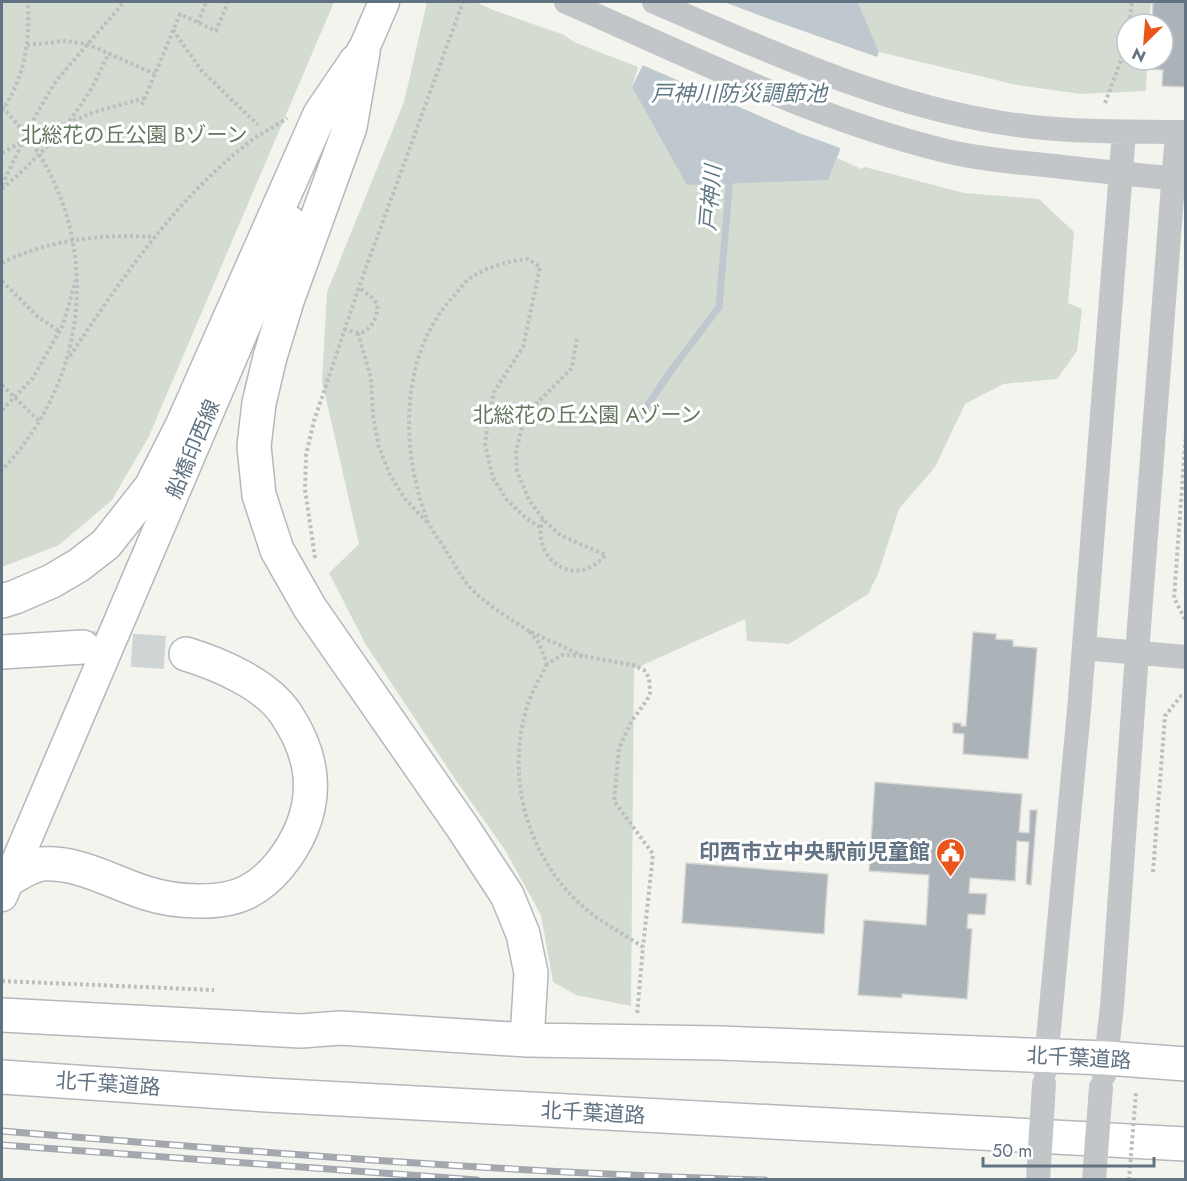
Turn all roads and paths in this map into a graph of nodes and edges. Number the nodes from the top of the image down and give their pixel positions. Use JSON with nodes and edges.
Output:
{"nodes":[{"id":1,"x":28,"y":2,"type":"edge"},
{"id":2,"x":123,"y":2,"type":"edge"},
{"id":3,"x":206,"y":2,"type":"edge"},
{"id":4,"x":228,"y":2,"type":"edge"},
{"id":5,"x":384,"y":2,"type":"edge"},
{"id":6,"x":463,"y":2,"type":"edge"},
{"id":7,"x":566,"y":2,"type":"edge"},
{"id":8,"x":654,"y":2,"type":"edge"},
{"id":9,"x":198,"y":23,"type":"junction"},
{"id":10,"x":173,"y":30,"type":"junction"},
{"id":11,"x":87,"y":44,"type":"junction"},
{"id":12,"x":27,"y":45,"type":"junction"},
{"id":13,"x":363,"y":52,"type":"junction"},
{"id":14,"x":109,"y":53,"type":"junction"},
{"id":15,"x":1117,"y":72,"type":"edge"},
{"id":16,"x":155,"y":74,"type":"junction"},
{"id":17,"x":145,"y":98,"type":"junction"},
{"id":18,"x":1105,"y":103,"type":"dead end"},
{"id":19,"x":142,"y":105,"type":"dead end"},
{"id":20,"x":2,"y":109,"type":"edge"},
{"id":21,"x":290,"y":117,"type":"dead end"},
{"id":22,"x":67,"y":122,"type":"junction"},
{"id":23,"x":258,"y":125,"type":"dead end"},
{"id":24,"x":1124,"y":132,"type":"junction"},
{"id":25,"x":1181,"y":132,"type":"edge"},
{"id":26,"x":27,"y":137,"type":"junction"},
{"id":27,"x":23,"y":141,"type":"junction"},
{"id":28,"x":2,"y":153,"type":"edge"},
{"id":29,"x":40,"y":155,"type":"junction"},
{"id":30,"x":1121,"y":174,"type":"junction"},
{"id":31,"x":1179,"y":178,"type":"edge"},
{"id":32,"x":2,"y":187,"type":"edge"},
{"id":33,"x":156,"y":237,"type":"junction"},
{"id":34,"x":72,"y":240,"type":"junction"},
{"id":35,"x":2,"y":263,"type":"edge"},
{"id":36,"x":77,"y":277,"type":"junction"},
{"id":37,"x":2,"y":281,"type":"edge"},
{"id":38,"x":359,"y":287,"type":"junction"},
{"id":39,"x":345,"y":329,"type":"junction"},
{"id":40,"x":59,"y":331,"type":"junction"},
{"id":41,"x":358,"y":333,"type":"junction"},
{"id":42,"x":577,"y":338,"type":"dead end"},
{"id":43,"x":68,"y":360,"type":"junction"},
{"id":44,"x":2,"y":386,"type":"edge"},
{"id":45,"x":14,"y":397,"type":"junction"},
{"id":46,"x":2,"y":410,"type":"edge"},
{"id":47,"x":40,"y":422,"type":"junction"},
{"id":48,"x":1185,"y":433,"type":"edge"},
{"id":49,"x":2,"y":470,"type":"edge"},
{"id":50,"x":543,"y":519,"type":"junction"},
{"id":51,"x":429,"y":523,"type":"junction"},
{"id":52,"x":540,"y":527,"type":"junction"},
{"id":53,"x":316,"y":565,"type":"dead end"},
{"id":54,"x":2,"y":601,"type":"edge"},
{"id":55,"x":1185,"y":621,"type":"edge"},
{"id":56,"x":529,"y":631,"type":"junction"},
{"id":57,"x":83,"y":647,"type":"tunnel mouth"},
{"id":58,"x":1084,"y":648,"type":"junction"},
{"id":59,"x":2,"y":652,"type":"edge"},
{"id":60,"x":1137,"y":653,"type":"junction"},
{"id":61,"x":186,"y":654,"type":"tunnel mouth"},
{"id":62,"x":583,"y":656,"type":"junction"},
{"id":63,"x":1185,"y":657,"type":"edge"},
{"id":64,"x":547,"y":664,"type":"junction"},
{"id":65,"x":1185,"y":696,"type":"edge"},
{"id":66,"x":1153,"y":872,"type":"dead end"},
{"id":67,"x":5,"y":888,"type":"edge"},
{"id":68,"x":643,"y":946,"type":"junction"},
{"id":69,"x":2,"y":981,"type":"edge"},
{"id":70,"x":214,"y":990,"type":"dead end"},
{"id":71,"x":2,"y":996,"type":"edge"},
{"id":72,"x":2,"y":1015,"type":"edge"},
{"id":73,"x":636,"y":1019,"type":"dead end"},
{"id":74,"x":340,"y":1028,"type":"junction"},
{"id":75,"x":527,"y":1040,"type":"junction"},
{"id":76,"x":1185,"y":1064,"type":"edge"},
{"id":77,"x":1045,"y":1070,"type":"junction"},
{"id":78,"x":1104,"y":1073,"type":"junction"},
{"id":79,"x":2,"y":1077,"type":"edge"},
{"id":80,"x":1136,"y":1092,"type":"dead end"},
{"id":81,"x":1185,"y":1144,"type":"edge"},
{"id":82,"x":1038,"y":1179,"type":"edge"},
{"id":83,"x":1094,"y":1179,"type":"edge"},
{"id":84,"x":1129,"y":1179,"type":"edge"}],
"edges":[{"from":1,"to":12,"type":"path"},
{"from":2,"to":11,"type":"path"},
{"from":3,"to":9,"type":"path"},
{"from":4,"to":9,"type":"path"},
{"from":5,"to":13,"type":"main road","name":"船橋印西線"},
{"from":6,"to":38,"type":"path"},
{"from":7,"to":30,"type":"street"},
{"from":8,"to":24,"type":"street"},
{"from":9,"to":10,"type":"path"},
{"from":10,"to":16,"type":"path"},
{"from":10,"to":23,"type":"path"},
{"from":11,"to":12,"type":"path"},
{"from":11,"to":14,"type":"path"},
{"from":11,"to":26,"type":"path"},
{"from":12,"to":20,"type":"path"},
{"from":13,"to":54,"type":"highway"},
{"from":13,"to":67,"type":"main road","name":"船橋印西線"},
{"from":13,"to":75,"type":"highway"},
{"from":14,"to":16,"type":"path"},
{"from":14,"to":22,"type":"path"},
{"from":15,"to":18,"type":"path"},
{"from":16,"to":17,"type":"path"},
{"from":17,"to":19,"type":"path"},
{"from":17,"to":22,"type":"path"},
{"from":20,"to":26,"type":"path"},
{"from":21,"to":33,"type":"path"},
{"from":22,"to":26,"type":"path"},
{"from":22,"to":29,"type":"path"},
{"from":24,"to":25,"type":"street"},
{"from":24,"to":30,"type":"street"},
{"from":25,"to":31,"type":"street"},
{"from":26,"to":27,"type":"path"},
{"from":26,"to":29,"type":"path"},
{"from":27,"to":28,"type":"path"},
{"from":27,"to":32,"type":"path"},
{"from":29,"to":32,"type":"path"},
{"from":29,"to":34,"type":"path"},
{"from":30,"to":31,"type":"street"},
{"from":30,"to":58,"type":"street"},
{"from":31,"to":60,"type":"street"},
{"from":33,"to":34,"type":"path"},
{"from":33,"to":43,"type":"path"},
{"from":34,"to":35,"type":"path"},
{"from":34,"to":36,"type":"path"},
{"from":36,"to":40,"type":"path"},
{"from":36,"to":43,"type":"path"},
{"from":37,"to":40,"type":"path"},
{"from":38,"to":39,"type":"path"},
{"from":38,"to":41,"type":"path"},
{"from":39,"to":41,"type":"path"},
{"from":39,"to":53,"type":"path"},
{"from":40,"to":45,"type":"path"},
{"from":41,"to":51,"type":"path"},
{"from":42,"to":50,"type":"path"},
{"from":43,"to":47,"type":"path"},
{"from":44,"to":45,"type":"path"},
{"from":45,"to":46,"type":"path"},
{"from":45,"to":47,"type":"path"},
{"from":47,"to":49,"type":"path"},
{"from":48,"to":55,"type":"path"},
{"from":50,"to":52,"type":"path"},
{"from":50,"to":52,"type":"path"},
{"from":51,"to":52,"type":"path"},
{"from":51,"to":56,"type":"path"},
{"from":56,"to":62,"type":"path"},
{"from":56,"to":64,"type":"path"},
{"from":57,"to":59,"type":"highway"},
{"from":58,"to":60,"type":"street"},
{"from":58,"to":77,"type":"street"},
{"from":60,"to":63,"type":"street"},
{"from":60,"to":78,"type":"street"},
{"from":61,"to":67,"type":"highway"},
{"from":62,"to":64,"type":"path"},
{"from":62,"to":68,"type":"path"},
{"from":64,"to":68,"type":"path"},
{"from":65,"to":66,"type":"path"},
{"from":68,"to":73,"type":"path"},
{"from":69,"to":70,"type":"path"},
{"from":71,"to":74,"type":"highway"},
{"from":72,"to":74,"type":"highway","name":"北千葉道路"},
{"from":74,"to":75,"type":"highway","name":"北千葉道路"},
{"from":75,"to":77,"type":"highway","name":"北千葉道路"},
{"from":76,"to":78,"type":"highway","name":"北千葉道路"},
{"from":77,"to":78,"type":"highway","name":"北千葉道路"},
{"from":77,"to":82,"type":"street","bridge":true},
{"from":78,"to":83,"type":"street","bridge":true},
{"from":79,"to":81,"type":"highway","name":"北千葉道路"},
{"from":80,"to":84,"type":"path","bridge":true}]}
